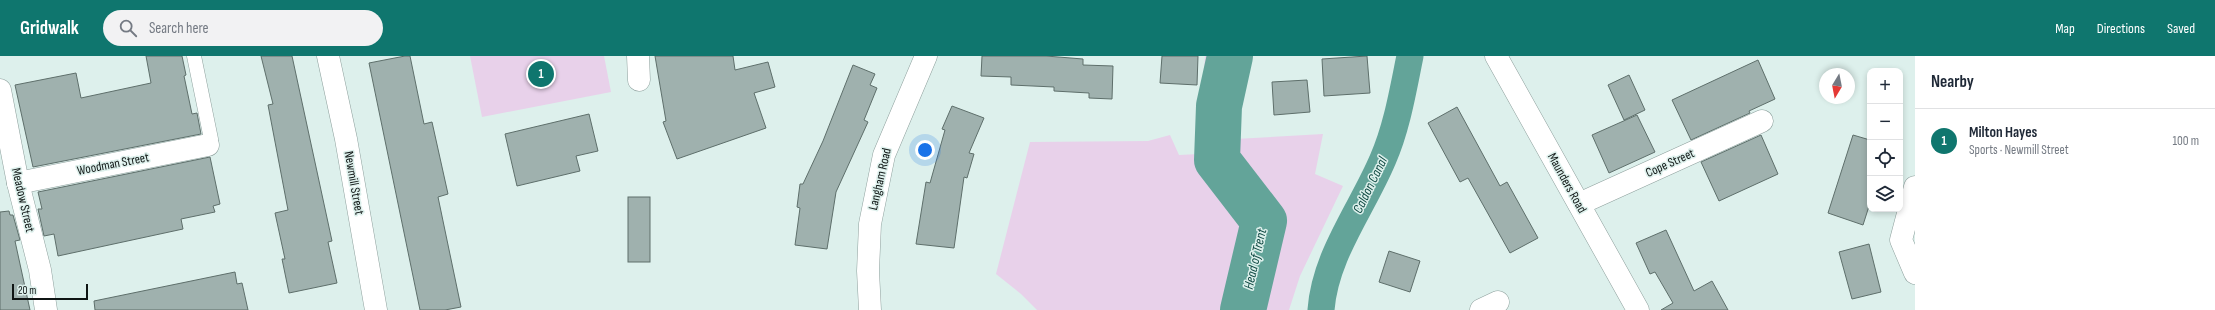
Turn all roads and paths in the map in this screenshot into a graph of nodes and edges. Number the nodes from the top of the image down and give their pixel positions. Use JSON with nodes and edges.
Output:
{"nodes":[{"id":1,"x":194,"y":56,"type":"edge"},
{"id":2,"x":328,"y":56,"type":"edge"},
{"id":3,"x":638,"y":56,"type":"edge"},
{"id":4,"x":926,"y":56,"type":"edge"},
{"id":5,"x":1496,"y":56,"type":"edge"},
{"id":6,"x":639,"y":80,"type":"dead end"},
{"id":7,"x":0,"y":90,"type":"edge"},
{"id":8,"x":1762,"y":121,"type":"dead end"},
{"id":9,"x":208,"y":145,"type":"joint"},
{"id":10,"x":18,"y":182,"type":"junction"},
{"id":11,"x":1915,"y":186,"type":"edge"},
{"id":12,"x":1579,"y":204,"type":"junction"},
{"id":13,"x":1915,"y":273,"type":"edge"},
{"id":14,"x":46,"y":310,"type":"edge"},
{"id":15,"x":376,"y":310,"type":"edge"},
{"id":16,"x":870,"y":310,"type":"edge"},
{"id":17,"x":1638,"y":310,"type":"edge"}],
"edges":[{"from":1,"to":9,"type":"lane"},
{"from":2,"to":15,"type":"street","name":"Newmill Street"},
{"from":3,"to":6,"type":"street"},
{"from":4,"to":16,"type":"street","name":"Langham Road"},
{"from":5,"to":12,"type":"street","name":"Maunders Road"},
{"from":7,"to":10,"type":"street","name":"Meadow Street"},
{"from":8,"to":12,"type":"street","name":"Cope Street"},
{"from":9,"to":10,"type":"street","name":"Woodman Street"},
{"from":10,"to":14,"type":"street","name":"Meadow Street"},
{"from":11,"to":13,"type":"street"},
{"from":12,"to":17,"type":"street","name":"Maunders Road"}]}
